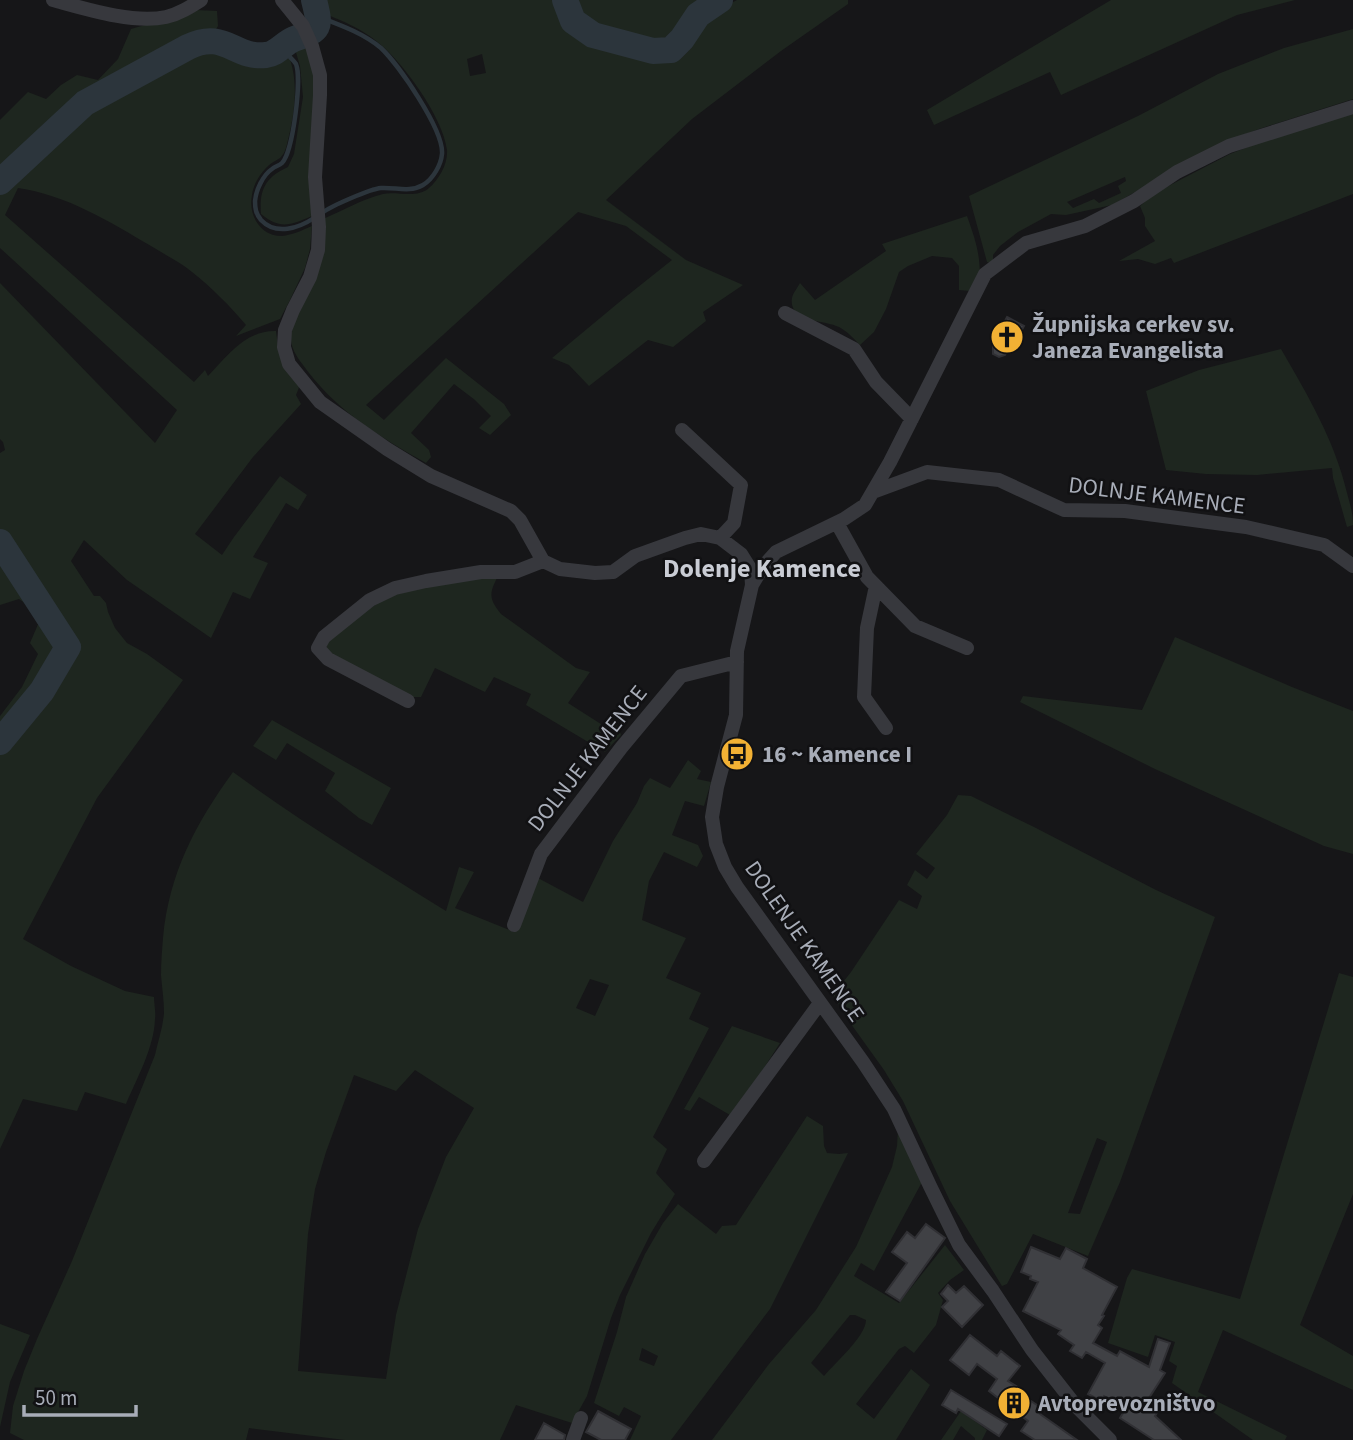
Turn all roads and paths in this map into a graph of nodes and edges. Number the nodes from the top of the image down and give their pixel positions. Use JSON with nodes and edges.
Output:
{"nodes":[{"id":1,"x":53,"y":0,"type":"edge"},
{"id":2,"x":201,"y":0,"type":"edge"},
{"id":3,"x":282,"y":0,"type":"edge"},
{"id":4,"x":1353,"y":107,"type":"edge"},
{"id":5,"x":785,"y":313,"type":"dead end"},
{"id":6,"x":912,"y":419,"type":"junction"},
{"id":7,"x":682,"y":430,"type":"dead end"},
{"id":8,"x":873,"y":492,"type":"junction"},
{"id":9,"x":837,"y":523,"type":"junction"},
{"id":10,"x":720,"y":538,"type":"junction"},
{"id":11,"x":776,"y":552,"type":"junction"},
{"id":12,"x":741,"y":554,"type":"junction"},
{"id":13,"x":543,"y":561,"type":"junction"},
{"id":14,"x":1353,"y":566,"type":"edge"},
{"id":15,"x":752,"y":585,"type":"junction"},
{"id":16,"x":876,"y":586,"type":"junction"},
{"id":17,"x":967,"y":648,"type":"dead end"},
{"id":18,"x":737,"y":662,"type":"junction"},
{"id":19,"x":408,"y":701,"type":"dead end"},
{"id":20,"x":886,"y":728,"type":"dead end"},
{"id":21,"x":514,"y":925,"type":"dead end"},
{"id":22,"x":820,"y":1003,"type":"junction"},
{"id":23,"x":704,"y":1161,"type":"dead end"},
{"id":24,"x":581,"y":1418,"type":"dead end"},
{"id":25,"x":573,"y":1440,"type":"edge"},
{"id":26,"x":1110,"y":1440,"type":"edge"}],
"edges":[{"from":1,"to":2,"type":"street"},
{"from":3,"to":13,"type":"street"},
{"from":4,"to":6,"type":"street"},
{"from":5,"to":6,"type":"street"},
{"from":6,"to":8,"type":"street"},
{"from":7,"to":10,"type":"street"},
{"from":8,"to":9,"type":"street"},
{"from":8,"to":14,"type":"street","name":"DOLNJE KAMENCE"},
{"from":9,"to":11,"type":"street"},
{"from":9,"to":16,"type":"street"},
{"from":10,"to":12,"type":"street"},
{"from":10,"to":13,"type":"street"},
{"from":11,"to":12,"type":"street"},
{"from":11,"to":15,"type":"street"},
{"from":12,"to":15,"type":"street"},
{"from":13,"to":19,"type":"street"},
{"from":15,"to":18,"type":"street","name":"DOLENJE KAMENCE"},
{"from":16,"to":17,"type":"street"},
{"from":16,"to":20,"type":"street"},
{"from":18,"to":21,"type":"street","name":"DOLNJE KAMENCE"},
{"from":18,"to":22,"type":"street","name":"DOLENJE KAMENCE"},
{"from":22,"to":23,"type":"street"},
{"from":22,"to":26,"type":"street","name":"DOLENJE KAMENCE"},
{"from":24,"to":25,"type":"street"}]}
